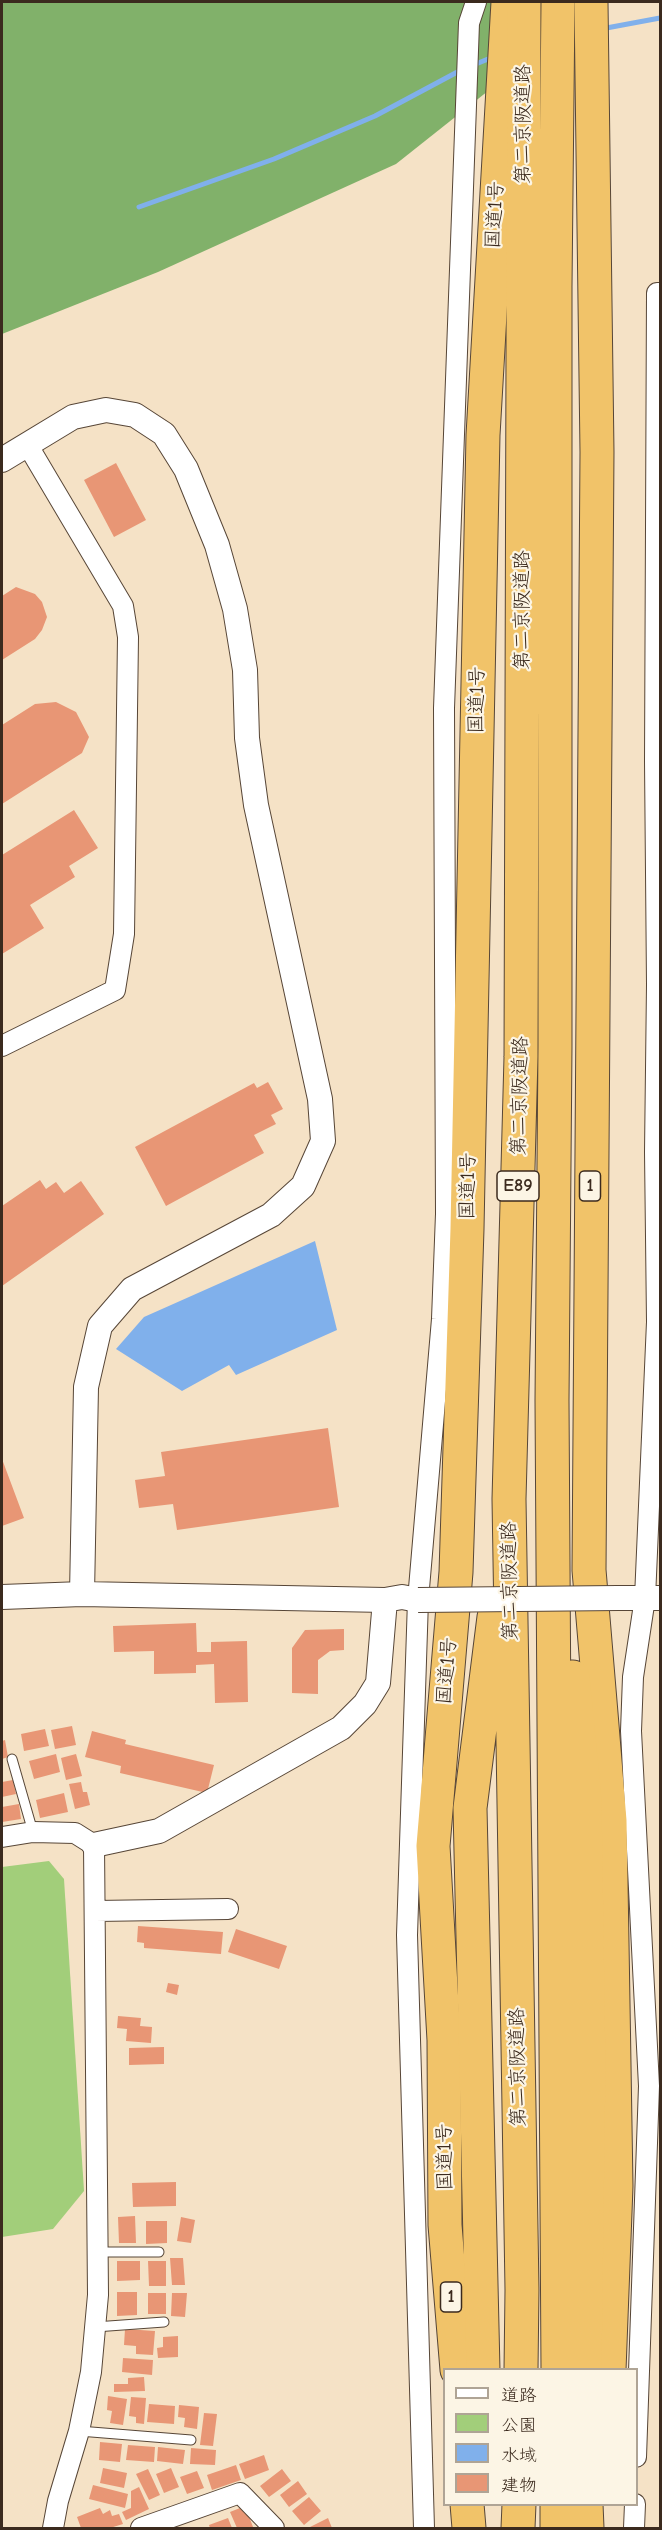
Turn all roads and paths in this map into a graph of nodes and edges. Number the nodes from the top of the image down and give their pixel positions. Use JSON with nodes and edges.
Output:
{"nodes":[{"id":1,"x":476,"y":2,"type":"edge"},
{"id":2,"x":508,"y":2,"type":"edge"},
{"id":3,"x":524,"y":2,"type":"edge"},
{"id":4,"x":558,"y":2,"type":"edge"},
{"id":5,"x":591,"y":2,"type":"edge"},
{"id":6,"x":660,"y":293,"type":"edge"},
{"id":7,"x":27,"y":444,"type":"junction"},
{"id":8,"x":2,"y":460,"type":"edge"},
{"id":9,"x":659,"y":644,"type":"edge"},
{"id":10,"x":658,"y":761,"type":"edge"},
{"id":11,"x":658,"y":872,"type":"edge"},
{"id":12,"x":659,"y":985,"type":"edge"},
{"id":13,"x":2,"y":1046,"type":"edge"},
{"id":14,"x":658,"y":1096,"type":"edge"},
{"id":15,"x":658,"y":1205,"type":"edge"},
{"id":16,"x":659,"y":1322,"type":"edge"},
{"id":17,"x":553,"y":1467,"type":"junction"},
{"id":18,"x":509,"y":1499,"type":"junction"},
{"id":19,"x":82,"y":1594,"type":"junction"},
{"id":20,"x":2,"y":1597,"type":"edge"},
{"id":21,"x":653,"y":1598,"type":"edge"},
{"id":22,"x":385,"y":1600,"type":"junction"},
{"id":23,"x":418,"y":1600,"type":"junction"},
{"id":24,"x":12,"y":1759,"type":"dead end"},
{"id":25,"x":33,"y":1832,"type":"junction"},
{"id":26,"x":2,"y":1837,"type":"edge"},
{"id":27,"x":94,"y":1845,"type":"junction"},
{"id":28,"x":228,"y":1909,"type":"dead end"},
{"id":29,"x":96,"y":1911,"type":"junction"},
{"id":30,"x":98,"y":2252,"type":"junction"},
{"id":31,"x":159,"y":2252,"type":"dead end"},
{"id":32,"x":164,"y":2322,"type":"dead end"},
{"id":33,"x":95,"y":2327,"type":"junction"},
{"id":34,"x":457,"y":2368,"type":"edge"},
{"id":35,"x":483,"y":2368,"type":"edge"},
{"id":36,"x":521,"y":2368,"type":"edge"},
{"id":37,"x":558,"y":2368,"type":"edge"},
{"id":38,"x":585,"y":2368,"type":"edge"},
{"id":39,"x":609,"y":2368,"type":"edge"},
{"id":40,"x":638,"y":2400,"type":"edge"},
{"id":41,"x":79,"y":2430,"type":"junction"},
{"id":42,"x":191,"y":2440,"type":"dead end"},
{"id":43,"x":467,"y":2506,"type":"edge"},
{"id":44,"x":519,"y":2506,"type":"edge"},
{"id":45,"x":557,"y":2506,"type":"edge"},
{"id":46,"x":586,"y":2506,"type":"edge"},
{"id":47,"x":594,"y":2506,"type":"edge"},
{"id":48,"x":635,"y":2506,"type":"edge"},
{"id":49,"x":53,"y":2529,"type":"edge"},
{"id":50,"x":141,"y":2529,"type":"edge"},
{"id":51,"x":274,"y":2529,"type":"edge"},
{"id":52,"x":424,"y":2529,"type":"edge"},
{"id":53,"x":469,"y":2529,"type":"edge"},
{"id":54,"x":518,"y":2529,"type":"edge"},
{"id":55,"x":557,"y":2529,"type":"edge"},
{"id":56,"x":587,"y":2529,"type":"edge"},
{"id":57,"x":591,"y":2529,"type":"edge"},
{"id":58,"x":634,"y":2529,"type":"edge"}],
"edges":[{"from":1,"to":23,"type":"street"},
{"from":2,"to":34,"type":"highway","name":"国道1号","number":"1"},
{"from":3,"to":18,"type":"highway","name":"第二京阪道路","number":"E89"},
{"from":4,"to":17,"type":"highway","name":"第二京阪道路","number":"E89"},
{"from":5,"to":39,"type":"highway","number":"1"},
{"from":6,"to":9,"type":"street"},
{"from":7,"to":8,"type":"street"},
{"from":7,"to":13,"type":"street"},
{"from":7,"to":19,"type":"street"},
{"from":9,"to":10,"type":"street"},
{"from":10,"to":11,"type":"street"},
{"from":11,"to":12,"type":"street"},
{"from":12,"to":14,"type":"street"},
{"from":14,"to":15,"type":"street"},
{"from":15,"to":16,"type":"street"},
{"from":16,"to":21,"type":"street"},
{"from":17,"to":37,"type":"highway","name":"第二京阪道路","number":"E89"},
{"from":17,"to":38,"type":"highway"},
{"from":18,"to":35,"type":"highway"},
{"from":18,"to":36,"type":"highway","name":"第二京阪道路","number":"E89"},
{"from":19,"to":20,"type":"street"},
{"from":19,"to":22,"type":"street"},
{"from":21,"to":23,"type":"street","bridge":true},
{"from":21,"to":40,"type":"street"},
{"from":22,"to":23,"type":"street"},
{"from":22,"to":27,"type":"street"},
{"from":23,"to":52,"type":"street"},
{"from":24,"to":25,"type":"lane"},
{"from":25,"to":26,"type":"street"},
{"from":25,"to":27,"type":"street"},
{"from":27,"to":29,"type":"street"},
{"from":28,"to":29,"type":"street"},
{"from":29,"to":30,"type":"street"},
{"from":30,"to":31,"type":"lane"},
{"from":30,"to":33,"type":"street"},
{"from":32,"to":33,"type":"lane"},
{"from":33,"to":41,"type":"street"},
{"from":41,"to":42,"type":"lane"},
{"from":41,"to":49,"type":"street"},
{"from":43,"to":53,"type":"highway"},
{"from":44,"to":54,"type":"highway"},
{"from":45,"to":55,"type":"highway"},
{"from":46,"to":56,"type":"highway"},
{"from":47,"to":57,"type":"highway"},
{"from":48,"to":58,"type":"street"},
{"from":50,"to":51,"type":"street"}]}
